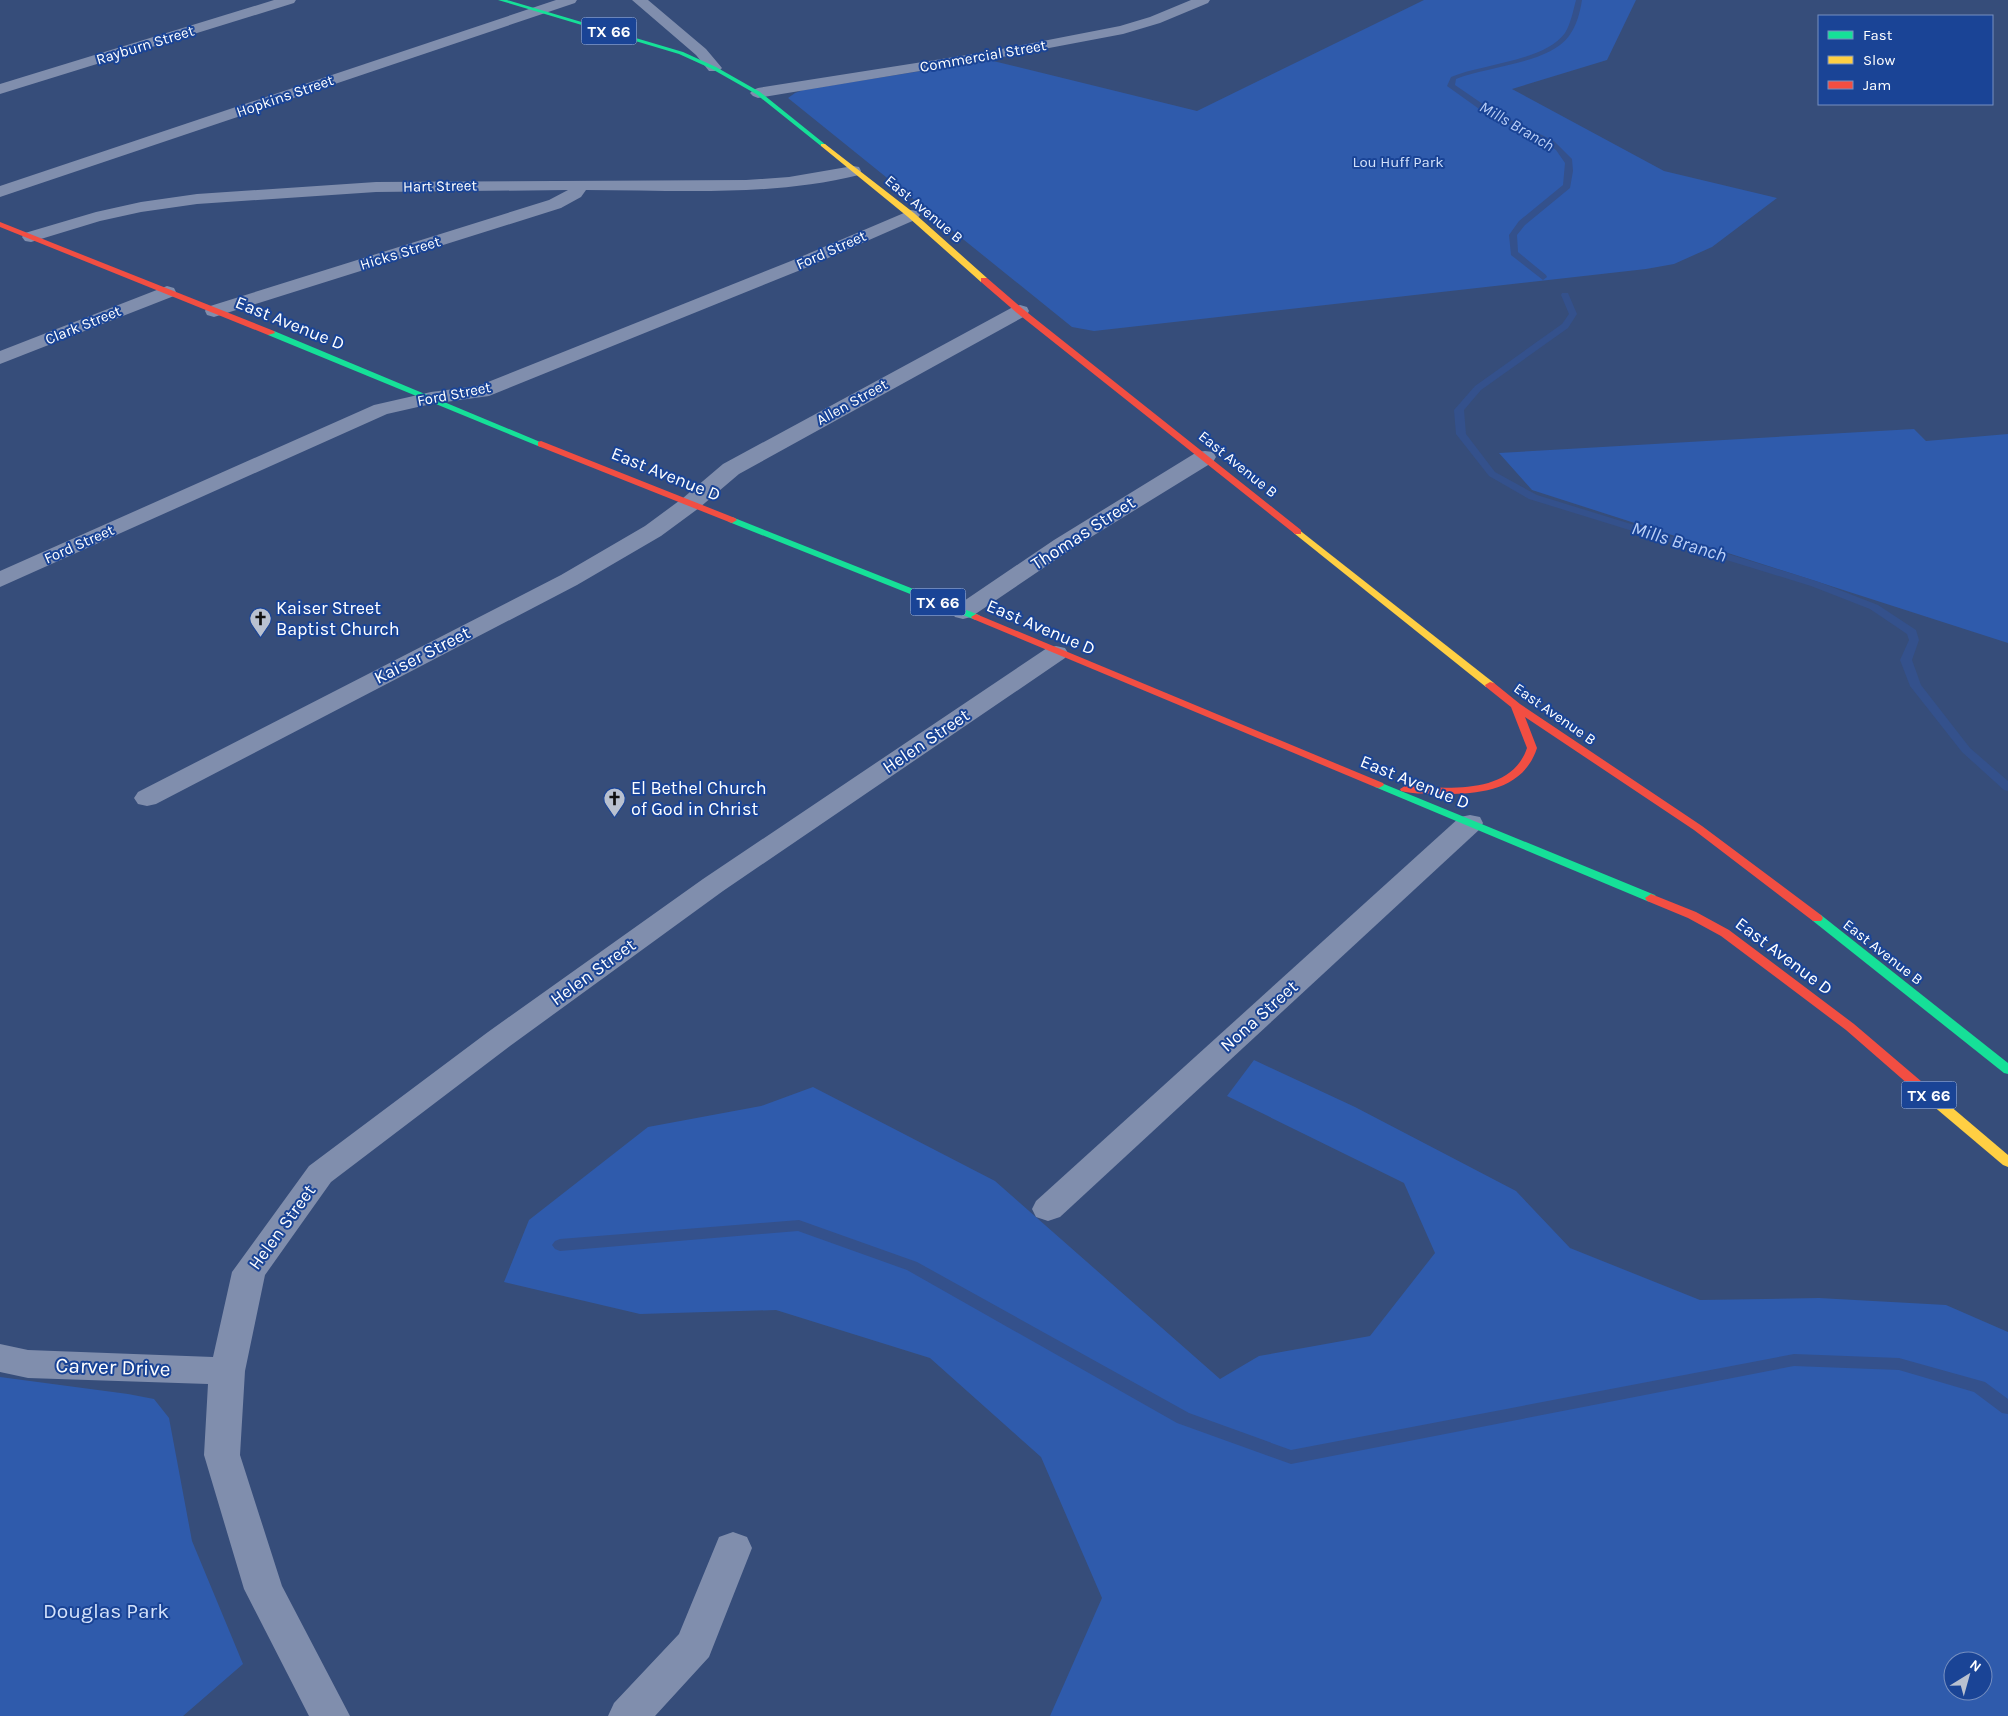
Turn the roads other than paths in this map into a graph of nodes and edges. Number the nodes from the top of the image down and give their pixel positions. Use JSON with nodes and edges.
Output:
{"nodes":[{"id":1,"x":289,"y":0,"type":"edge"},
{"id":2,"x":501,"y":0,"type":"edge"},
{"id":3,"x":570,"y":0,"type":"edge"},
{"id":4,"x":639,"y":0,"type":"edge"},
{"id":5,"x":1204,"y":0,"type":"edge"},
{"id":6,"x":540,"y":10,"type":"junction"},
{"id":7,"x":714,"y":68,"type":"junction"},
{"id":8,"x":0,"y":89,"type":"edge"},
{"id":9,"x":758,"y":93,"type":"junction"},
{"id":10,"x":853,"y":171,"type":"junction"},
{"id":11,"x":582,"y":185,"type":"junction"},
{"id":12,"x":0,"y":192,"type":"edge"},
{"id":13,"x":911,"y":215,"type":"junction"},
{"id":14,"x":0,"y":224,"type":"edge"},
{"id":15,"x":31,"y":237,"type":"junction"},
{"id":16,"x":167,"y":292,"type":"junction"},
{"id":17,"x":214,"y":310,"type":"junction"},
{"id":18,"x":1020,"y":311,"type":"junction"},
{"id":19,"x":0,"y":358,"type":"edge"},
{"id":20,"x":431,"y":398,"type":"junction"},
{"id":21,"x":1205,"y":457,"type":"junction"},
{"id":22,"x":691,"y":503,"type":"junction"},
{"id":23,"x":0,"y":580,"type":"edge"},
{"id":24,"x":963,"y":612,"type":"junction"},
{"id":25,"x":1056,"y":652,"type":"junction"},
{"id":26,"x":1516,"y":706,"type":"junction"},
{"id":27,"x":1384,"y":787,"type":"junction"},
{"id":28,"x":147,"y":798,"type":"dead end"},
{"id":29,"x":1470,"y":823,"type":"junction"},
{"id":30,"x":2008,"y":1070,"type":"edge"},
{"id":31,"x":2008,"y":1162,"type":"edge"},
{"id":32,"x":1048,"y":1209,"type":"dead end"},
{"id":33,"x":0,"y":1358,"type":"edge"},
{"id":34,"x":227,"y":1372,"type":"junction"},
{"id":35,"x":732,"y":1548,"type":"dead end"},
{"id":36,"x":330,"y":1716,"type":"edge"},
{"id":37,"x":628,"y":1716,"type":"edge"}],
"edges":[{"from":1,"to":8,"type":"street","name":"Rayburn Street"},
{"from":2,"to":6,"type":"main road","name":"East Avenue B","number":"TX 66"},
{"from":3,"to":6,"type":"street","name":"Hopkins Street"},
{"from":4,"to":7,"type":"street"},
{"from":5,"to":9,"type":"street","name":"Commercial Street"},
{"from":6,"to":7,"type":"main road","name":"East Avenue B","number":"TX 66"},
{"from":6,"to":12,"type":"street","name":"Hopkins Street"},
{"from":7,"to":9,"type":"main road","name":"East Avenue B","number":"TX 66"},
{"from":9,"to":10,"type":"main road","name":"East Avenue B","number":"TX 66"},
{"from":10,"to":11,"type":"street","name":"Hart Street"},
{"from":10,"to":13,"type":"main road","name":"East Avenue B","number":"TX 66"},
{"from":11,"to":15,"type":"street","name":"Hart Street"},
{"from":11,"to":17,"type":"street","name":"Hicks Street"},
{"from":13,"to":18,"type":"main road","name":"East Avenue B","number":"TX 66"},
{"from":13,"to":20,"type":"street","name":"Ford Street"},
{"from":14,"to":15,"type":"main road","name":"East Avenue D","number":"TX 66"},
{"from":15,"to":16,"type":"main road","name":"East Avenue D","number":"TX 66"},
{"from":16,"to":17,"type":"main road","name":"East Avenue D","number":"TX 66"},
{"from":16,"to":19,"type":"street","name":"Clark Street"},
{"from":17,"to":20,"type":"main road","name":"East Avenue D","number":"TX 66"},
{"from":18,"to":21,"type":"main road","name":"East Avenue B","number":"TX 66"},
{"from":18,"to":22,"type":"street","name":"Allen Street"},
{"from":20,"to":22,"type":"main road","name":"East Avenue D","number":"TX 66"},
{"from":20,"to":23,"type":"street","name":"Ford Street"},
{"from":21,"to":24,"type":"street","name":"Thomas Street"},
{"from":21,"to":26,"type":"main road","name":"East Avenue B","number":"TX 66"},
{"from":22,"to":24,"type":"main road","name":"East Avenue D","number":"TX 66"},
{"from":22,"to":28,"type":"street","name":"Kaiser Street"},
{"from":24,"to":25,"type":"main road","name":"East Avenue D","number":"TX 66"},
{"from":25,"to":27,"type":"main road","name":"East Avenue D","number":"TX 66"},
{"from":25,"to":34,"type":"street","name":"Helen Street"},
{"from":26,"to":27,"type":"main road"},
{"from":26,"to":30,"type":"main road","name":"East Avenue B","number":"TX 66"},
{"from":27,"to":29,"type":"main road","name":"East Avenue D","number":"TX 66"},
{"from":29,"to":31,"type":"main road","name":"East Avenue D","number":"TX 66"},
{"from":29,"to":32,"type":"street","name":"Nona Street"},
{"from":33,"to":34,"type":"street","name":"Carver Drive"},
{"from":34,"to":36,"type":"street","name":"Helen Street"},
{"from":35,"to":37,"type":"street"}]}
